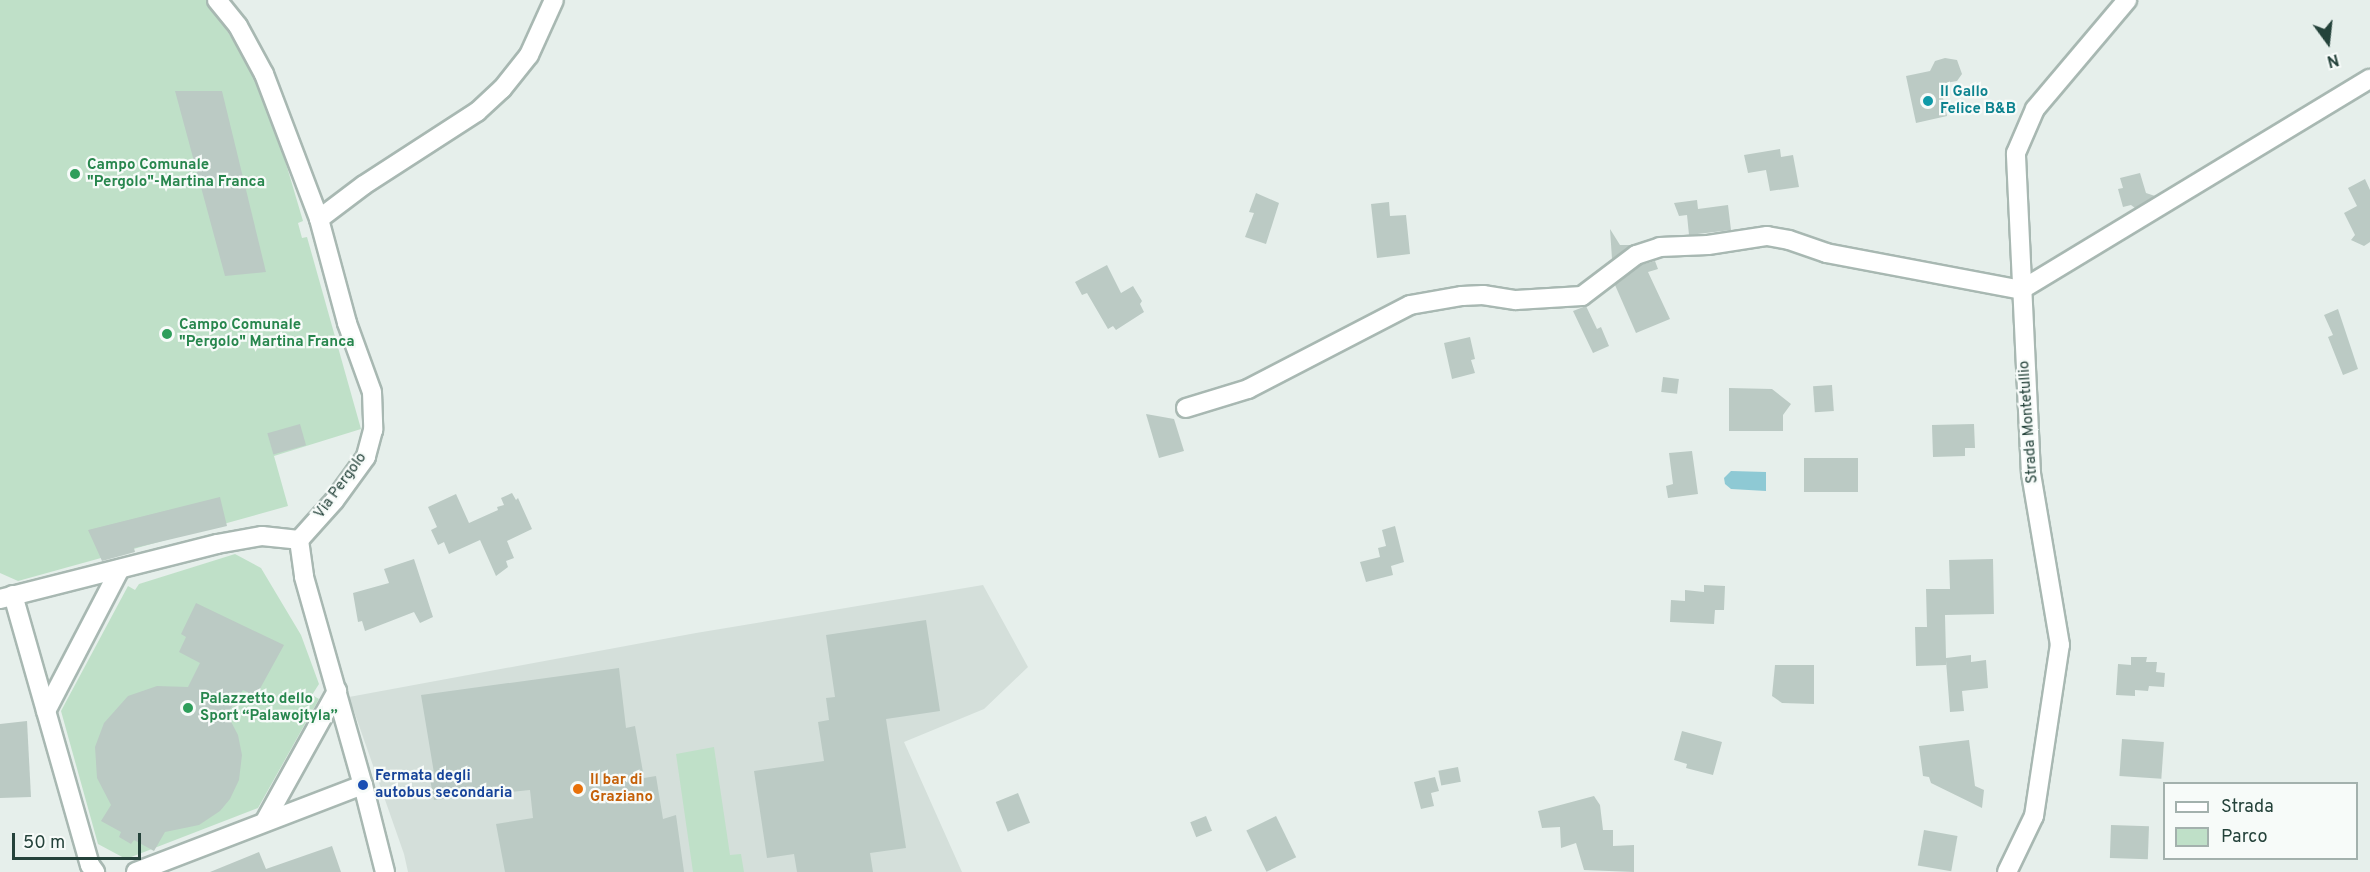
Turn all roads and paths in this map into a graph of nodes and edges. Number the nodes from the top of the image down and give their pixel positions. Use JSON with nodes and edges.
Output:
{"nodes":[{"id":1,"x":217,"y":0,"type":"edge"},
{"id":2,"x":554,"y":0,"type":"edge"},
{"id":3,"x":2127,"y":0,"type":"edge"},
{"id":4,"x":2370,"y":79,"type":"edge"},
{"id":5,"x":319,"y":219,"type":"junction"},
{"id":6,"x":2021,"y":290,"type":"junction"},
{"id":7,"x":1186,"y":408,"type":"dead end"},
{"id":8,"x":299,"y":540,"type":"junction"},
{"id":9,"x":120,"y":570,"type":"junction"},
{"id":10,"x":6,"y":597,"type":"edge"},
{"id":11,"x":337,"y":691,"type":"junction"},
{"id":12,"x":46,"y":711,"type":"junction"},
{"id":13,"x":363,"y":784,"type":"junction"},
{"id":14,"x":265,"y":821,"type":"junction"},
{"id":15,"x":95,"y":872,"type":"edge"},
{"id":16,"x":136,"y":872,"type":"edge"},
{"id":17,"x":385,"y":872,"type":"edge"},
{"id":18,"x":2007,"y":872,"type":"edge"}],
"edges":[{"from":1,"to":5,"type":"street","name":"Via Pergolo"},
{"from":2,"to":5,"type":"street"},
{"from":3,"to":6,"type":"street","name":"Strada Montetullio"},
{"from":4,"to":6,"type":"street"},
{"from":5,"to":8,"type":"street","name":"Via Pergolo"},
{"from":6,"to":7,"type":"street"},
{"from":6,"to":18,"type":"street","name":"Strada Montetullio"},
{"from":8,"to":9,"type":"street"},
{"from":8,"to":11,"type":"street"},
{"from":9,"to":10,"type":"street"},
{"from":9,"to":12,"type":"street"},
{"from":10,"to":12,"type":"street"},
{"from":11,"to":13,"type":"street"},
{"from":11,"to":14,"type":"street"},
{"from":12,"to":15,"type":"street"},
{"from":13,"to":14,"type":"street"},
{"from":13,"to":17,"type":"street"},
{"from":14,"to":16,"type":"street"}]}
